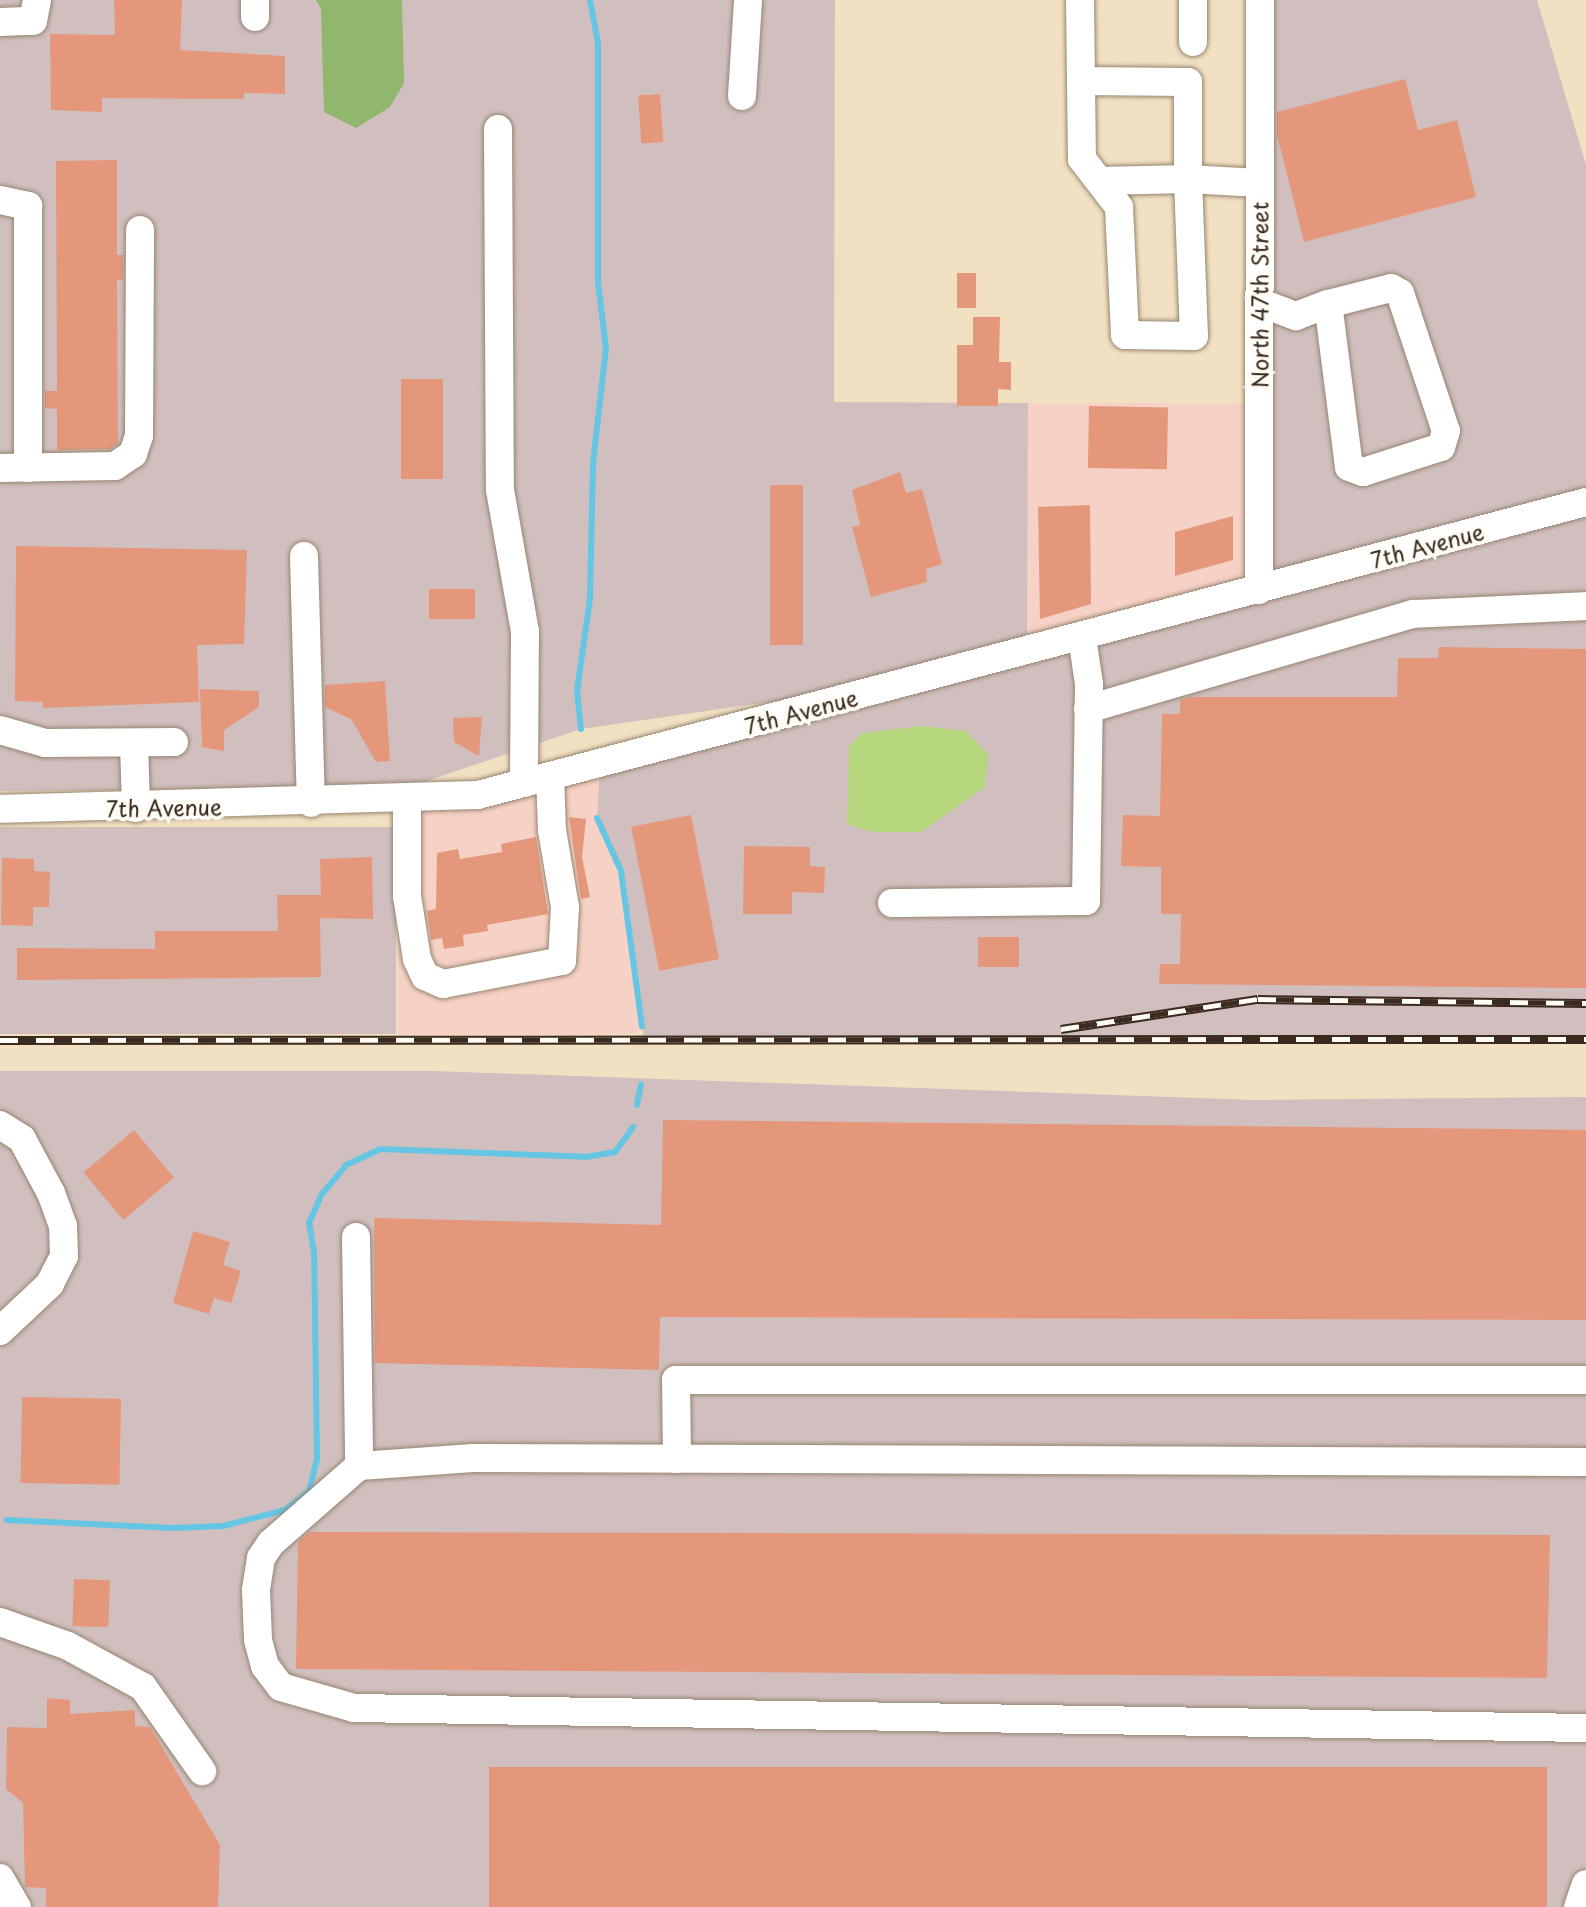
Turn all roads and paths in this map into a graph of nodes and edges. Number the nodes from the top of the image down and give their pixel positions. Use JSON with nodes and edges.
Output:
{"nodes":[{"id":1,"x":37,"y":0,"type":"edge"},
{"id":2,"x":748,"y":0,"type":"edge"},
{"id":3,"x":1080,"y":0,"type":"edge"},
{"id":4,"x":1193,"y":0,"type":"edge"},
{"id":5,"x":1260,"y":0,"type":"edge"},
{"id":6,"x":0,"y":22,"type":"edge"},
{"id":7,"x":1193,"y":42,"type":"dead end"},
{"id":8,"x":1081,"y":81,"type":"junction"},
{"id":9,"x":742,"y":96,"type":"dead end"},
{"id":10,"x":498,"y":129,"type":"dead end"},
{"id":11,"x":1188,"y":179,"type":"junction"},
{"id":12,"x":1100,"y":181,"type":"junction"},
{"id":13,"x":1259,"y":183,"type":"junction"},
{"id":14,"x":0,"y":200,"type":"edge"},
{"id":15,"x":140,"y":230,"type":"dead end"},
{"id":16,"x":1259,"y":302,"type":"junction"},
{"id":17,"x":1328,"y":304,"type":"junction"},
{"id":18,"x":14,"y":468,"type":"edge"},
{"id":19,"x":1586,"y":502,"type":"edge"},
{"id":20,"x":304,"y":556,"type":"dead end"},
{"id":21,"x":1259,"y":590,"type":"junction"},
{"id":22,"x":1586,"y":606,"type":"edge"},
{"id":23,"x":1082,"y":637,"type":"junction"},
{"id":24,"x":1088,"y":709,"type":"junction"},
{"id":25,"x":0,"y":730,"type":"edge"},
{"id":26,"x":174,"y":742,"type":"dead end"},
{"id":27,"x":134,"y":743,"type":"junction"},
{"id":28,"x":537,"y":780,"type":"junction"},
{"id":29,"x":407,"y":799,"type":"junction"},
{"id":30,"x":311,"y":803,"type":"junction"},
{"id":31,"x":136,"y":808,"type":"junction"},
{"id":32,"x":0,"y":809,"type":"edge"},
{"id":33,"x":892,"y":903,"type":"dead end"},
{"id":34,"x":0,"y":1125,"type":"edge"},
{"id":35,"x":356,"y":1237,"type":"dead end"},
{"id":36,"x":0,"y":1331,"type":"edge"},
{"id":37,"x":1586,"y":1380,"type":"edge"},
{"id":38,"x":677,"y":1459,"type":"junction"},
{"id":39,"x":1586,"y":1462,"type":"edge"},
{"id":40,"x":359,"y":1466,"type":"junction"},
{"id":41,"x":0,"y":1622,"type":"edge"},
{"id":42,"x":1586,"y":1728,"type":"edge"},
{"id":43,"x":202,"y":1771,"type":"dead end"},
{"id":44,"x":0,"y":1878,"type":"edge"},
{"id":45,"x":1586,"y":1884,"type":"edge"},
{"id":46,"x":17,"y":1907,"type":"edge"},
{"id":47,"x":1578,"y":1907,"type":"edge"}],
"edges":[{"from":1,"to":6,"type":"street"},
{"from":2,"to":9,"type":"street"},
{"from":3,"to":8,"type":"street"},
{"from":4,"to":7,"type":"street"},
{"from":5,"to":13,"type":"street","name":"North 47th Street"},
{"from":8,"to":11,"type":"street"},
{"from":8,"to":12,"type":"street"},
{"from":10,"to":28,"type":"street"},
{"from":11,"to":12,"type":"street"},
{"from":11,"to":12,"type":"street"},
{"from":11,"to":13,"type":"street"},
{"from":13,"to":16,"type":"street","name":"North 47th Street"},
{"from":14,"to":18,"type":"street"},
{"from":15,"to":18,"type":"street"},
{"from":16,"to":17,"type":"street"},
{"from":16,"to":21,"type":"street","name":"North 47th Street"},
{"from":17,"to":17,"type":"street"},
{"from":19,"to":21,"type":"street","name":"7th Avenue"},
{"from":20,"to":30,"type":"street"},
{"from":21,"to":23,"type":"street","name":"7th Avenue"},
{"from":22,"to":24,"type":"street"},
{"from":23,"to":24,"type":"street"},
{"from":23,"to":28,"type":"street","name":"7th Avenue"},
{"from":24,"to":33,"type":"street"},
{"from":25,"to":27,"type":"street"},
{"from":26,"to":27,"type":"street"},
{"from":27,"to":31,"type":"street"},
{"from":28,"to":29,"type":"street","name":"7th Avenue"},
{"from":28,"to":29,"type":"street"},
{"from":29,"to":30,"type":"street","name":"7th Avenue"},
{"from":30,"to":31,"type":"street","name":"7th Avenue"},
{"from":31,"to":32,"type":"street","name":"7th Avenue"},
{"from":34,"to":36,"type":"street"},
{"from":35,"to":40,"type":"street"},
{"from":37,"to":38,"type":"street"},
{"from":38,"to":39,"type":"street"},
{"from":38,"to":40,"type":"street"},
{"from":40,"to":42,"type":"street"},
{"from":41,"to":43,"type":"street"},
{"from":44,"to":46,"type":"street"},
{"from":45,"to":47,"type":"street"}]}
